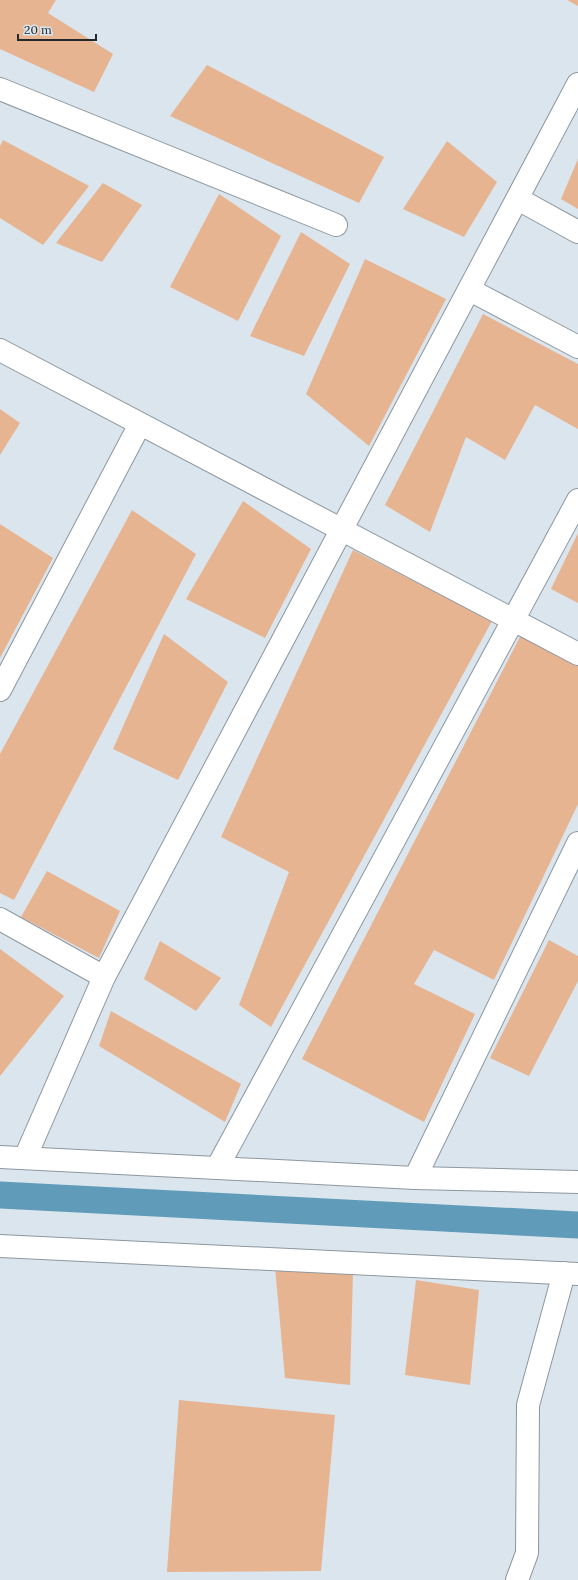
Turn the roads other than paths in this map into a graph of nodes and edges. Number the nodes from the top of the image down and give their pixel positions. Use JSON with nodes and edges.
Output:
{"nodes":[{"id":1,"x":578,"y":84,"type":"edge"},
{"id":2,"x":0,"y":89,"type":"edge"},
{"id":3,"x":518,"y":199,"type":"junction"},
{"id":4,"x":336,"y":225,"type":"dead end"},
{"id":5,"x":578,"y":232,"type":"edge"},
{"id":6,"x":470,"y":290,"type":"junction"},
{"id":7,"x":578,"y":347,"type":"edge"},
{"id":8,"x":0,"y":350,"type":"edge"},
{"id":9,"x":140,"y":424,"type":"junction"},
{"id":10,"x":577,"y":505,"type":"edge"},
{"id":11,"x":342,"y":530,"type":"junction"},
{"id":12,"x":514,"y":620,"type":"junction"},
{"id":13,"x":578,"y":654,"type":"edge"},
{"id":14,"x":0,"y":690,"type":"edge"},
{"id":15,"x":578,"y":843,"type":"edge"},
{"id":16,"x":0,"y":919,"type":"edge"},
{"id":17,"x":104,"y":977,"type":"junction"},
{"id":18,"x":0,"y":1157,"type":"edge"},
{"id":19,"x":25,"y":1158,"type":"junction"},
{"id":20,"x":217,"y":1168,"type":"junction"},
{"id":21,"x":415,"y":1178,"type":"junction"},
{"id":22,"x":578,"y":1182,"type":"edge"},
{"id":23,"x":0,"y":1246,"type":"edge"},
{"id":24,"x":571,"y":1274,"type":"edge"},
{"id":25,"x":517,"y":1580,"type":"edge"}],
"edges":[{"from":1,"to":3,"type":"street"},
{"from":2,"to":4,"type":"street"},
{"from":3,"to":5,"type":"street"},
{"from":3,"to":6,"type":"street"},
{"from":6,"to":7,"type":"street"},
{"from":6,"to":11,"type":"street"},
{"from":8,"to":9,"type":"street"},
{"from":9,"to":11,"type":"street"},
{"from":9,"to":14,"type":"street"},
{"from":10,"to":12,"type":"street"},
{"from":11,"to":12,"type":"street"},
{"from":11,"to":17,"type":"street"},
{"from":12,"to":13,"type":"street"},
{"from":12,"to":20,"type":"street"},
{"from":15,"to":21,"type":"street"},
{"from":16,"to":17,"type":"street"},
{"from":17,"to":19,"type":"street"},
{"from":18,"to":19,"type":"street"},
{"from":19,"to":20,"type":"street"},
{"from":20,"to":21,"type":"street"},
{"from":21,"to":22,"type":"street"},
{"from":23,"to":24,"type":"street"},
{"from":24,"to":25,"type":"street"}]}
